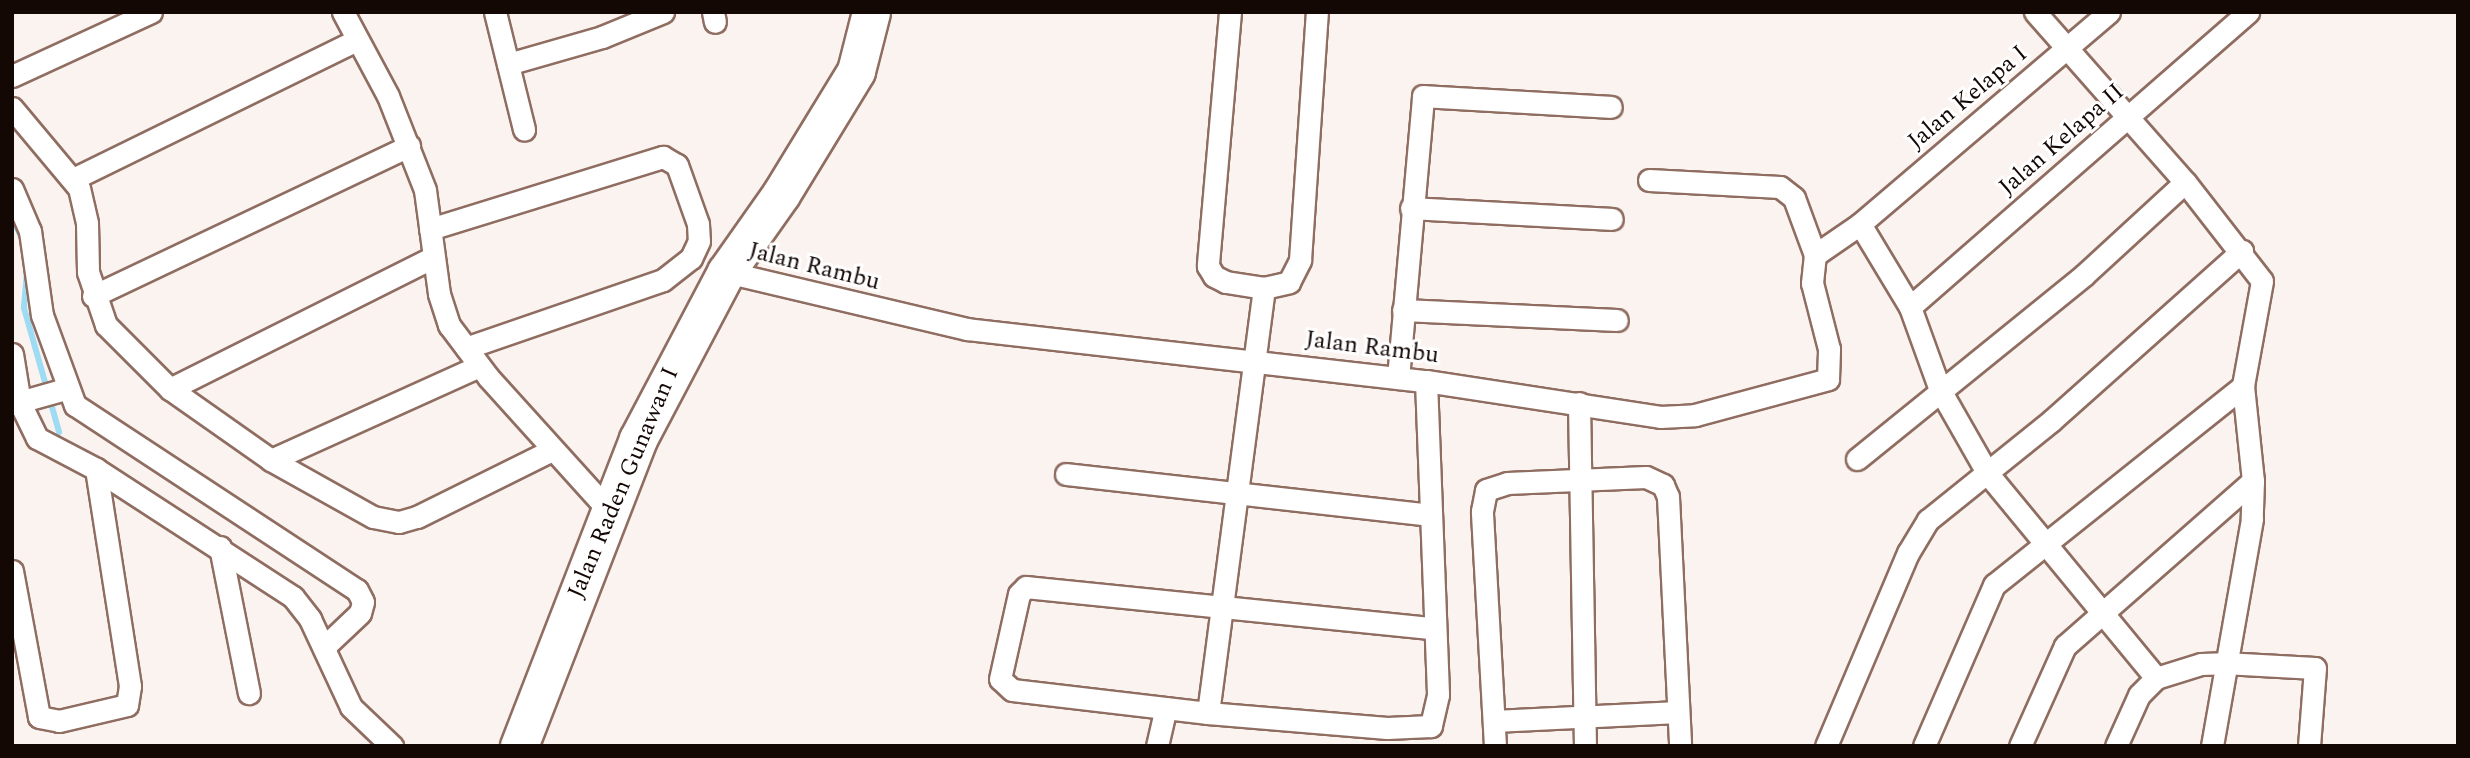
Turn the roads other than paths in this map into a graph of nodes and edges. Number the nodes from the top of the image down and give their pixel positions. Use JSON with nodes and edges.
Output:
{"nodes":[{"id":1,"x":151,"y":12,"type":"edge"},
{"id":2,"x":343,"y":12,"type":"edge"},
{"id":3,"x":495,"y":12,"type":"edge"},
{"id":4,"x":663,"y":12,"type":"edge"},
{"id":5,"x":871,"y":12,"type":"edge"},
{"id":6,"x":1230,"y":12,"type":"edge"},
{"id":7,"x":1317,"y":12,"type":"edge"},
{"id":8,"x":2035,"y":12,"type":"edge"},
{"id":9,"x":2109,"y":12,"type":"edge"},
{"id":10,"x":2248,"y":12,"type":"edge"},
{"id":11,"x":357,"y":40,"type":"junction"},
{"id":12,"x":2064,"y":50,"type":"junction"},
{"id":13,"x":508,"y":64,"type":"junction"},
{"id":14,"x":12,"y":76,"type":"edge"},
{"id":15,"x":1611,"y":107,"type":"dead end"},
{"id":16,"x":12,"y":108,"type":"edge"},
{"id":17,"x":2126,"y":119,"type":"junction"},
{"id":18,"x":524,"y":129,"type":"dead end"},
{"id":19,"x":409,"y":146,"type":"junction"},
{"id":20,"x":73,"y":179,"type":"junction"},
{"id":21,"x":1649,"y":180,"type":"dead end"},
{"id":22,"x":2185,"y":183,"type":"junction"},
{"id":23,"x":12,"y":189,"type":"edge"},
{"id":24,"x":1411,"y":208,"type":"junction"},
{"id":25,"x":1612,"y":219,"type":"dead end"},
{"id":26,"x":1860,"y":224,"type":"junction"},
{"id":27,"x":430,"y":229,"type":"junction"},
{"id":28,"x":2242,"y":251,"type":"junction"},
{"id":29,"x":1815,"y":255,"type":"junction"},
{"id":30,"x":434,"y":257,"type":"junction"},
{"id":31,"x":726,"y":272,"type":"junction"},
{"id":32,"x":1264,"y":288,"type":"junction"},
{"id":33,"x":93,"y":296,"type":"junction"},
{"id":34,"x":1910,"y":307,"type":"junction"},
{"id":35,"x":1403,"y":310,"type":"junction"},
{"id":36,"x":1617,"y":320,"type":"dead end"},
{"id":37,"x":466,"y":348,"type":"junction"},
{"id":38,"x":12,"y":354,"type":"edge"},
{"id":39,"x":1257,"y":359,"type":"junction"},
{"id":40,"x":480,"y":366,"type":"junction"},
{"id":41,"x":1398,"y":378,"type":"junction"},
{"id":42,"x":1426,"y":381,"type":"junction"},
{"id":43,"x":2243,"y":386,"type":"junction"},
{"id":44,"x":170,"y":389,"type":"junction"},
{"id":45,"x":1940,"y":390,"type":"junction"},
{"id":46,"x":38,"y":398,"type":"edge"},
{"id":47,"x":1580,"y":403,"type":"junction"},
{"id":48,"x":552,"y":450,"type":"junction"},
{"id":49,"x":1857,"y":459,"type":"dead end"},
{"id":50,"x":271,"y":460,"type":"junction"},
{"id":51,"x":96,"y":469,"type":"junction"},
{"id":52,"x":1066,"y":474,"type":"dead end"},
{"id":53,"x":1988,"y":474,"type":"junction"},
{"id":54,"x":1581,"y":479,"type":"junction"},
{"id":55,"x":2253,"y":481,"type":"junction"},
{"id":56,"x":1237,"y":495,"type":"junction"},
{"id":57,"x":609,"y":511,"type":"junction"},
{"id":58,"x":1430,"y":514,"type":"junction"},
{"id":59,"x":2042,"y":543,"type":"junction"},
{"id":60,"x":220,"y":547,"type":"junction"},
{"id":61,"x":12,"y":571,"type":"edge"},
{"id":62,"x":1222,"y":610,"type":"junction"},
{"id":63,"x":2102,"y":610,"type":"junction"},
{"id":64,"x":1432,"y":628,"type":"junction"},
{"id":65,"x":331,"y":643,"type":"junction"},
{"id":66,"x":2224,"y":663,"type":"junction"},
{"id":67,"x":2156,"y":678,"type":"junction"},
{"id":68,"x":249,"y":693,"type":"dead end"},
{"id":69,"x":1166,"y":708,"type":"junction"},
{"id":70,"x":1678,"y":712,"type":"junction"},
{"id":71,"x":1208,"y":713,"type":"junction"},
{"id":72,"x":1585,"y":716,"type":"junction"},
{"id":73,"x":1494,"y":721,"type":"junction"},
{"id":74,"x":2119,"y":745,"type":"edge"},
{"id":75,"x":392,"y":746,"type":"edge"},
{"id":76,"x":519,"y":746,"type":"edge"},
{"id":77,"x":1157,"y":746,"type":"edge"},
{"id":78,"x":1495,"y":746,"type":"edge"},
{"id":79,"x":1585,"y":746,"type":"edge"},
{"id":80,"x":1680,"y":746,"type":"edge"},
{"id":81,"x":1826,"y":746,"type":"edge"},
{"id":82,"x":1924,"y":746,"type":"edge"},
{"id":83,"x":2020,"y":746,"type":"edge"},
{"id":84,"x":2212,"y":746,"type":"edge"},
{"id":85,"x":2309,"y":746,"type":"edge"}],
"edges":[{"from":1,"to":14,"type":"street"},
{"from":2,"to":11,"type":"street"},
{"from":3,"to":13,"type":"street"},
{"from":4,"to":13,"type":"street"},
{"from":5,"to":31,"type":"highway","name":"Jalan Raden Gunawan I"},
{"from":6,"to":32,"type":"street"},
{"from":7,"to":32,"type":"street"},
{"from":8,"to":12,"type":"street"},
{"from":9,"to":12,"type":"street","name":"Jalan Kelapa I"},
{"from":10,"to":17,"type":"street","name":"Jalan Kelapa II"},
{"from":11,"to":19,"type":"street"},
{"from":11,"to":20,"type":"street"},
{"from":12,"to":17,"type":"street"},
{"from":12,"to":26,"type":"street","name":"Jalan Kelapa I"},
{"from":13,"to":18,"type":"street"},
{"from":15,"to":24,"type":"street"},
{"from":16,"to":20,"type":"street"},
{"from":17,"to":22,"type":"street"},
{"from":17,"to":34,"type":"street","name":"Jalan Kelapa II"},
{"from":19,"to":27,"type":"street"},
{"from":19,"to":33,"type":"street"},
{"from":20,"to":33,"type":"street"},
{"from":21,"to":29,"type":"street"},
{"from":22,"to":28,"type":"street"},
{"from":22,"to":45,"type":"street"},
{"from":23,"to":46,"type":"street"},
{"from":24,"to":25,"type":"street"},
{"from":24,"to":35,"type":"street"},
{"from":26,"to":29,"type":"street"},
{"from":26,"to":34,"type":"street"},
{"from":27,"to":30,"type":"street"},
{"from":27,"to":37,"type":"street"},
{"from":28,"to":43,"type":"street"},
{"from":28,"to":53,"type":"street"},
{"from":29,"to":47,"type":"street","name":"Jalan Rambu"},
{"from":30,"to":37,"type":"street"},
{"from":30,"to":44,"type":"street"},
{"from":31,"to":39,"type":"street","name":"Jalan Rambu"},
{"from":31,"to":57,"type":"highway","name":"Jalan Raden Gunawan I"},
{"from":32,"to":39,"type":"street"},
{"from":33,"to":44,"type":"street"},
{"from":34,"to":45,"type":"street"},
{"from":35,"to":36,"type":"street"},
{"from":35,"to":41,"type":"street"},
{"from":37,"to":40,"type":"street"},
{"from":38,"to":46,"type":"street"},
{"from":39,"to":41,"type":"street","name":"Jalan Rambu"},
{"from":39,"to":56,"type":"street"},
{"from":40,"to":48,"type":"street"},
{"from":40,"to":50,"type":"street"},
{"from":41,"to":42,"type":"street","name":"Jalan Rambu"},
{"from":42,"to":47,"type":"street","name":"Jalan Rambu"},
{"from":42,"to":58,"type":"street"},
{"from":43,"to":55,"type":"street"},
{"from":43,"to":59,"type":"street"},
{"from":44,"to":50,"type":"street"},
{"from":45,"to":49,"type":"street"},
{"from":45,"to":53,"type":"street"},
{"from":46,"to":51,"type":"street"},
{"from":46,"to":65,"type":"street"},
{"from":47,"to":54,"type":"street"},
{"from":48,"to":50,"type":"street"},
{"from":48,"to":57,"type":"street"},
{"from":51,"to":60,"type":"street"},
{"from":51,"to":61,"type":"street"},
{"from":52,"to":56,"type":"street"},
{"from":53,"to":59,"type":"street"},
{"from":53,"to":81,"type":"street"},
{"from":54,"to":70,"type":"street"},
{"from":54,"to":72,"type":"street"},
{"from":54,"to":73,"type":"street"},
{"from":55,"to":63,"type":"street"},
{"from":55,"to":66,"type":"street"},
{"from":56,"to":58,"type":"street"},
{"from":56,"to":62,"type":"street"},
{"from":57,"to":76,"type":"highway","name":"Jalan Raden Gunawan I"},
{"from":58,"to":64,"type":"street"},
{"from":59,"to":63,"type":"street"},
{"from":59,"to":82,"type":"street"},
{"from":60,"to":65,"type":"street"},
{"from":60,"to":68,"type":"street"},
{"from":62,"to":64,"type":"street"},
{"from":62,"to":69,"type":"street"},
{"from":62,"to":71,"type":"street"},
{"from":63,"to":67,"type":"street"},
{"from":63,"to":83,"type":"street"},
{"from":64,"to":71,"type":"street"},
{"from":65,"to":75,"type":"street"},
{"from":66,"to":67,"type":"street"},
{"from":66,"to":84,"type":"street"},
{"from":66,"to":85,"type":"street"},
{"from":67,"to":74,"type":"street"},
{"from":69,"to":71,"type":"street"},
{"from":69,"to":77,"type":"street"},
{"from":70,"to":72,"type":"street"},
{"from":70,"to":80,"type":"street"},
{"from":72,"to":73,"type":"street"},
{"from":72,"to":79,"type":"street"},
{"from":73,"to":78,"type":"street"}]}
